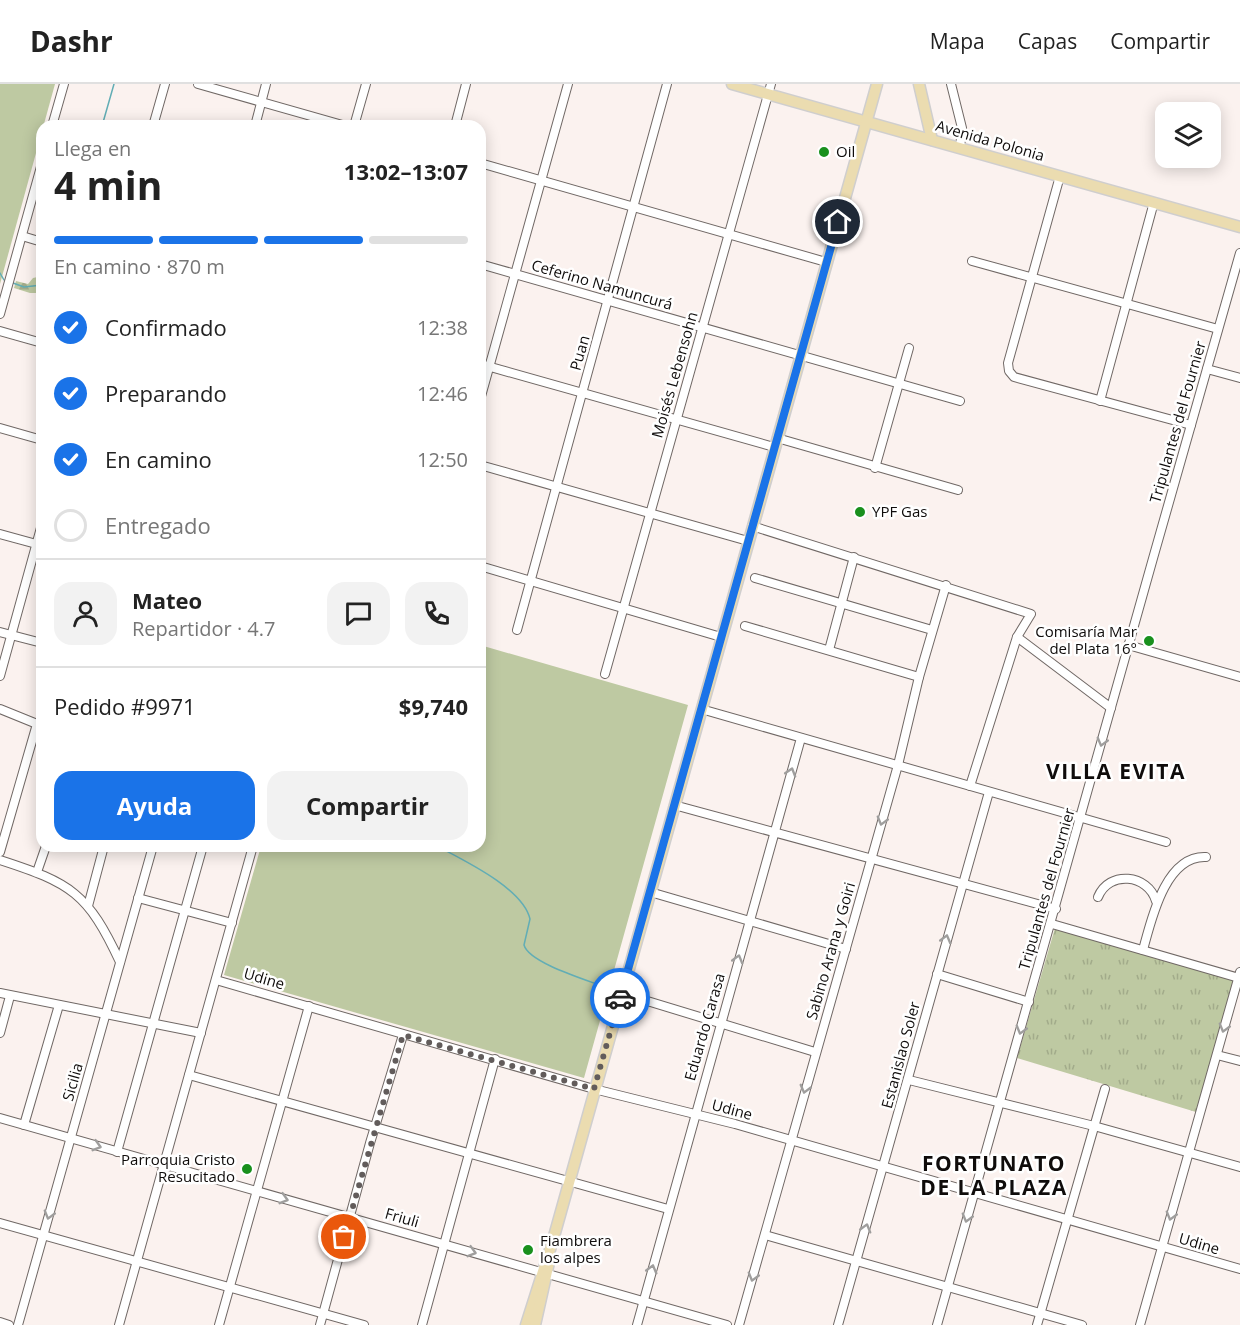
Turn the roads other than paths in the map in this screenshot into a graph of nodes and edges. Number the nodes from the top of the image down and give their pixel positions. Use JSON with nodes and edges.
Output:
{"nodes":[{"id":1,"x":64,"y":84,"type":"edge"},
{"id":2,"x":165,"y":84,"type":"edge"},
{"id":3,"x":198,"y":84,"type":"edge"},
{"id":4,"x":266,"y":84,"type":"edge"},
{"id":5,"x":366,"y":84,"type":"edge"},
{"id":6,"x":466,"y":84,"type":"edge"},
{"id":7,"x":568,"y":84,"type":"edge"},
{"id":8,"x":668,"y":84,"type":"edge"},
{"id":9,"x":732,"y":84,"type":"edge"},
{"id":10,"x":877,"y":84,"type":"edge"},
{"id":11,"x":919,"y":84,"type":"edge"},
{"id":12,"x":951,"y":84,"type":"edge"},
{"id":13,"x":769,"y":89,"type":"edge"},
{"id":14,"x":261,"y":102,"type":"junction"},
{"id":15,"x":54,"y":120,"type":"edge"},
{"id":16,"x":155,"y":120,"type":"edge"},
{"id":17,"x":256,"y":120,"type":"edge"},
{"id":18,"x":325,"y":120,"type":"edge"},
{"id":19,"x":356,"y":120,"type":"edge"},
{"id":20,"x":457,"y":120,"type":"edge"},
{"id":21,"x":866,"y":122,"type":"junction"},
{"id":22,"x":932,"y":140,"type":"junction"},
{"id":23,"x":960,"y":148,"type":"junction"},
{"id":24,"x":486,"y":165,"type":"edge"},
{"id":25,"x":1060,"y":176,"type":"junction"},
{"id":26,"x":541,"y":180,"type":"junction"},
{"id":27,"x":36,"y":185,"type":"edge"},
{"id":28,"x":1154,"y":202,"type":"junction"},
{"id":29,"x":634,"y":207,"type":"junction"},
{"id":30,"x":1240,"y":226,"type":"edge"},
{"id":31,"x":729,"y":234,"type":"junction"},
{"id":32,"x":22,"y":236,"type":"junction"},
{"id":33,"x":36,"y":240,"type":"edge"},
{"id":34,"x":1240,"y":253,"type":"edge"},
{"id":35,"x":826,"y":261,"type":"junction"},
{"id":36,"x":972,"y":261,"type":"dead end"},
{"id":37,"x":486,"y":266,"type":"edge"},
{"id":38,"x":515,"y":274,"type":"junction"},
{"id":39,"x":1032,"y":277,"type":"junction"},
{"id":40,"x":609,"y":301,"type":"junction"},
{"id":41,"x":1126,"y":303,"type":"junction"},
{"id":42,"x":0,"y":314,"type":"edge"},
{"id":43,"x":702,"y":327,"type":"junction"},
{"id":44,"x":1218,"y":329,"type":"junction"},
{"id":45,"x":0,"y":331,"type":"edge"},
{"id":46,"x":36,"y":341,"type":"edge"},
{"id":47,"x":909,"y":348,"type":"dead end"},
{"id":48,"x":800,"y":355,"type":"junction"},
{"id":49,"x":486,"y":363,"type":"edge"},
{"id":50,"x":486,"y":366,"type":"edge"},
{"id":51,"x":1207,"y":369,"type":"junction"},
{"id":52,"x":1240,"y":378,"type":"edge"},
{"id":53,"x":900,"y":384,"type":"junction"},
{"id":54,"x":582,"y":393,"type":"junction"},
{"id":55,"x":960,"y":401,"type":"dead end"},
{"id":56,"x":1100,"y":401,"type":"junction"},
{"id":57,"x":676,"y":419,"type":"junction"},
{"id":58,"x":1191,"y":425,"type":"junction"},
{"id":59,"x":0,"y":428,"type":"edge"},
{"id":60,"x":36,"y":438,"type":"edge"},
{"id":61,"x":776,"y":442,"type":"junction"},
{"id":62,"x":486,"y":467,"type":"edge"},
{"id":63,"x":875,"y":468,"type":"junction"},
{"id":64,"x":556,"y":487,"type":"junction"},
{"id":65,"x":958,"y":490,"type":"dead end"},
{"id":66,"x":650,"y":513,"type":"junction"},
{"id":67,"x":752,"y":526,"type":"junction"},
{"id":68,"x":0,"y":534,"type":"edge"},
{"id":69,"x":748,"y":541,"type":"junction"},
{"id":70,"x":36,"y":544,"type":"edge"},
{"id":71,"x":36,"y":555,"type":"edge"},
{"id":72,"x":854,"y":557,"type":"junction"},
{"id":73,"x":486,"y":568,"type":"edge"},
{"id":74,"x":754,"y":578,"type":"dead end"},
{"id":75,"x":530,"y":580,"type":"junction"},
{"id":76,"x":946,"y":585,"type":"junction"},
{"id":77,"x":842,"y":603,"type":"junction"},
{"id":78,"x":624,"y":607,"type":"junction"},
{"id":79,"x":745,"y":626,"type":"dead end"},
{"id":80,"x":517,"y":630,"type":"dead end"},
{"id":81,"x":932,"y":630,"type":"junction"},
{"id":82,"x":0,"y":632,"type":"edge"},
{"id":83,"x":11,"y":635,"type":"junction"},
{"id":84,"x":721,"y":637,"type":"junction"},
{"id":85,"x":1017,"y":637,"type":"junction"},
{"id":86,"x":36,"y":642,"type":"edge"},
{"id":87,"x":1128,"y":645,"type":"junction"},
{"id":88,"x":829,"y":650,"type":"junction"},
{"id":89,"x":605,"y":674,"type":"dead end"},
{"id":90,"x":0,"y":676,"type":"edge"},
{"id":91,"x":919,"y":677,"type":"junction"},
{"id":92,"x":1240,"y":677,"type":"edge"},
{"id":93,"x":1111,"y":708,"type":"junction"},
{"id":94,"x":0,"y":709,"type":"edge"},
{"id":95,"x":701,"y":709,"type":"junction"},
{"id":96,"x":36,"y":724,"type":"edge"},
{"id":97,"x":36,"y":735,"type":"edge"},
{"id":98,"x":801,"y":738,"type":"junction"},
{"id":99,"x":898,"y":765,"type":"junction"},
{"id":100,"x":970,"y":786,"type":"junction"},
{"id":101,"x":988,"y":792,"type":"junction"},
{"id":102,"x":674,"y":805,"type":"junction"},
{"id":103,"x":1082,"y":817,"type":"junction"},
{"id":104,"x":773,"y":832,"type":"junction"},
{"id":105,"x":1166,"y":842,"type":"dead end"},
{"id":106,"x":0,"y":852,"type":"edge"},
{"id":107,"x":44,"y":852,"type":"edge"},
{"id":108,"x":102,"y":852,"type":"edge"},
{"id":109,"x":151,"y":852,"type":"edge"},
{"id":110,"x":201,"y":852,"type":"edge"},
{"id":111,"x":251,"y":852,"type":"edge"},
{"id":112,"x":1206,"y":857,"type":"dead end"},
{"id":113,"x":872,"y":859,"type":"junction"},
{"id":114,"x":0,"y":860,"type":"edge"},
{"id":115,"x":37,"y":873,"type":"junction"},
{"id":116,"x":961,"y":884,"type":"junction"},
{"id":117,"x":650,"y":892,"type":"junction"},
{"id":118,"x":1098,"y":897,"type":"dead end"},
{"id":119,"x":138,"y":898,"type":"junction"},
{"id":120,"x":1156,"y":902,"type":"junction"},
{"id":121,"x":88,"y":906,"type":"junction"},
{"id":122,"x":1056,"y":909,"type":"junction"},
{"id":123,"x":185,"y":910,"type":"junction"},
{"id":124,"x":748,"y":921,"type":"junction"},
{"id":125,"x":232,"y":923,"type":"junction"},
{"id":126,"x":1052,"y":924,"type":"junction"},
{"id":127,"x":846,"y":949,"type":"junction"},
{"id":128,"x":1143,"y":950,"type":"junction"},
{"id":129,"x":120,"y":962,"type":"junction"},
{"id":130,"x":937,"y":974,"type":"junction"},
{"id":131,"x":1239,"y":975,"type":"edge"},
{"id":132,"x":216,"y":980,"type":"junction"},
{"id":133,"x":0,"y":993,"type":"edge"},
{"id":134,"x":621,"y":993,"type":"junction"},
{"id":135,"x":10,"y":996,"type":"junction"},
{"id":136,"x":1029,"y":1002,"type":"junction"},
{"id":137,"x":59,"y":1005,"type":"junction"},
{"id":138,"x":309,"y":1006,"type":"junction"},
{"id":139,"x":106,"y":1014,"type":"junction"},
{"id":140,"x":720,"y":1022,"type":"junction"},
{"id":141,"x":153,"y":1023,"type":"junction"},
{"id":142,"x":0,"y":1033,"type":"edge"},
{"id":143,"x":201,"y":1033,"type":"junction"},
{"id":144,"x":403,"y":1035,"type":"junction"},
{"id":145,"x":815,"y":1052,"type":"junction"},
{"id":146,"x":1217,"y":1055,"type":"junction"},
{"id":147,"x":495,"y":1059,"type":"junction"},
{"id":148,"x":1240,"y":1061,"type":"edge"},
{"id":149,"x":189,"y":1075,"type":"junction"},
{"id":150,"x":909,"y":1080,"type":"junction"},
{"id":151,"x":594,"y":1089,"type":"junction"},
{"id":152,"x":1105,"y":1089,"type":"dead end"},
{"id":153,"x":282,"y":1101,"type":"junction"},
{"id":154,"x":1001,"y":1102,"type":"junction"},
{"id":155,"x":694,"y":1115,"type":"junction"},
{"id":156,"x":0,"y":1119,"type":"edge"},
{"id":157,"x":24,"y":1125,"type":"junction"},
{"id":158,"x":1094,"y":1126,"type":"junction"},
{"id":159,"x":374,"y":1127,"type":"junction"},
{"id":160,"x":71,"y":1138,"type":"junction"},
{"id":161,"x":791,"y":1141,"type":"junction"},
{"id":162,"x":117,"y":1152,"type":"junction"},
{"id":163,"x":469,"y":1153,"type":"junction"},
{"id":164,"x":1188,"y":1153,"type":"junction"},
{"id":165,"x":164,"y":1165,"type":"junction"},
{"id":166,"x":1240,"y":1167,"type":"edge"},
{"id":167,"x":883,"y":1168,"type":"junction"},
{"id":168,"x":568,"y":1181,"type":"junction"},
{"id":169,"x":257,"y":1191,"type":"junction"},
{"id":170,"x":974,"y":1194,"type":"junction"},
{"id":171,"x":668,"y":1209,"type":"junction"},
{"id":172,"x":349,"y":1218,"type":"junction"},
{"id":173,"x":1070,"y":1219,"type":"junction"},
{"id":174,"x":0,"y":1223,"type":"edge"},
{"id":175,"x":43,"y":1235,"type":"junction"},
{"id":176,"x":765,"y":1235,"type":"junction"},
{"id":177,"x":443,"y":1244,"type":"junction"},
{"id":178,"x":1162,"y":1247,"type":"junction"},
{"id":179,"x":856,"y":1261,"type":"junction"},
{"id":180,"x":137,"y":1262,"type":"junction"},
{"id":181,"x":1240,"y":1269,"type":"edge"},
{"id":182,"x":545,"y":1273,"type":"junction"},
{"id":183,"x":948,"y":1287,"type":"junction"},
{"id":184,"x":230,"y":1288,"type":"junction"},
{"id":185,"x":643,"y":1303,"type":"junction"},
{"id":186,"x":1041,"y":1313,"type":"junction"},
{"id":187,"x":323,"y":1314,"type":"junction"},
{"id":188,"x":0,"y":1322,"type":"edge"},
{"id":189,"x":9,"y":1325,"type":"edge"},
{"id":190,"x":18,"y":1325,"type":"edge"},
{"id":191,"x":119,"y":1325,"type":"edge"},
{"id":192,"x":219,"y":1325,"type":"edge"},
{"id":193,"x":320,"y":1325,"type":"edge"},
{"id":194,"x":364,"y":1325,"type":"edge"},
{"id":195,"x":422,"y":1325,"type":"edge"},
{"id":196,"x":526,"y":1325,"type":"edge"},
{"id":197,"x":535,"y":1325,"type":"edge"},
{"id":198,"x":637,"y":1325,"type":"edge"},
{"id":199,"x":727,"y":1325,"type":"edge"},
{"id":200,"x":739,"y":1325,"type":"edge"},
{"id":201,"x":838,"y":1325,"type":"edge"},
{"id":202,"x":937,"y":1325,"type":"edge"},
{"id":203,"x":1037,"y":1325,"type":"edge"},
{"id":204,"x":1082,"y":1325,"type":"edge"},
{"id":205,"x":1140,"y":1325,"type":"edge"}],
"edges":[{"from":1,"to":15,"type":"street"},
{"from":2,"to":16,"type":"street"},
{"from":3,"to":14,"type":"street"},
{"from":4,"to":14,"type":"street"},
{"from":5,"to":19,"type":"street"},
{"from":6,"to":20,"type":"street"},
{"from":7,"to":26,"type":"street"},
{"from":8,"to":29,"type":"street","name":"Puan"},
{"from":9,"to":13,"type":"main road","name":"Avenida Polonia"},
{"from":10,"to":21,"type":"main road"},
{"from":11,"to":22,"type":"main road"},
{"from":12,"to":23,"type":"street"},
{"from":13,"to":21,"type":"main road","name":"Avenida Polonia"},
{"from":13,"to":31,"type":"street","name":"Moisés Lebensohn"},
{"from":14,"to":17,"type":"street"},
{"from":14,"to":18,"type":"street"},
{"from":21,"to":22,"type":"main road","name":"Avenida Polonia"},
{"from":21,"to":35,"type":"main road"},
{"from":22,"to":23,"type":"main road","name":"Avenida Polonia"},
{"from":23,"to":25,"type":"main road","name":"Avenida Polonia"},
{"from":24,"to":26,"type":"street"},
{"from":25,"to":28,"type":"main road","name":"Avenida Polonia"},
{"from":25,"to":39,"type":"street"},
{"from":26,"to":29,"type":"street"},
{"from":26,"to":38,"type":"street"},
{"from":27,"to":32,"type":"street"},
{"from":28,"to":30,"type":"main road","name":"Avenida Polonia"},
{"from":28,"to":41,"type":"street"},
{"from":29,"to":31,"type":"street"},
{"from":29,"to":40,"type":"street","name":"Puan"},
{"from":31,"to":35,"type":"street"},
{"from":31,"to":43,"type":"street","name":"Moisés Lebensohn"},
{"from":32,"to":33,"type":"street"},
{"from":32,"to":42,"type":"street"},
{"from":34,"to":44,"type":"street","name":"Tripulantes del Fournier"},
{"from":35,"to":48,"type":"main road"},
{"from":36,"to":39,"type":"street"},
{"from":37,"to":38,"type":"street","name":"Ceferino Namuncurá"},
{"from":38,"to":40,"type":"street","name":"Ceferino Namuncurá"},
{"from":38,"to":49,"type":"street"},
{"from":39,"to":41,"type":"street"},
{"from":39,"to":56,"type":"street"},
{"from":40,"to":43,"type":"street","name":"Ceferino Namuncurá"},
{"from":40,"to":54,"type":"street","name":"Puan"},
{"from":41,"to":44,"type":"street"},
{"from":41,"to":56,"type":"street"},
{"from":43,"to":48,"type":"street","name":"Ceferino Namuncurá"},
{"from":43,"to":57,"type":"street","name":"Moisés Lebensohn"},
{"from":44,"to":51,"type":"street","name":"Tripulantes del Fournier"},
{"from":45,"to":46,"type":"street"},
{"from":47,"to":53,"type":"street"},
{"from":48,"to":53,"type":"street","name":"Ceferino Namuncurá"},
{"from":48,"to":61,"type":"main road"},
{"from":50,"to":54,"type":"street"},
{"from":51,"to":52,"type":"street"},
{"from":51,"to":58,"type":"street","name":"Tripulantes del Fournier"},
{"from":53,"to":55,"type":"street","name":"Ceferino Namuncurá"},
{"from":53,"to":63,"type":"street"},
{"from":54,"to":57,"type":"street"},
{"from":54,"to":64,"type":"street","name":"Puan"},
{"from":56,"to":58,"type":"street"},
{"from":57,"to":61,"type":"street"},
{"from":57,"to":66,"type":"street","name":"Moisés Lebensohn"},
{"from":58,"to":87,"type":"street","name":"Tripulantes del Fournier"},
{"from":59,"to":60,"type":"street"},
{"from":61,"to":63,"type":"street"},
{"from":61,"to":67,"type":"main road"},
{"from":62,"to":64,"type":"street"},
{"from":63,"to":65,"type":"street"},
{"from":64,"to":66,"type":"street"},
{"from":64,"to":75,"type":"street","name":"Puan"},
{"from":66,"to":69,"type":"street"},
{"from":66,"to":78,"type":"street","name":"Moisés Lebensohn"},
{"from":67,"to":69,"type":"main road"},
{"from":67,"to":72,"type":"street"},
{"from":68,"to":70,"type":"street"},
{"from":69,"to":84,"type":"main road"},
{"from":71,"to":83,"type":"street"},
{"from":72,"to":76,"type":"street"},
{"from":72,"to":77,"type":"street"},
{"from":73,"to":75,"type":"street"},
{"from":74,"to":77,"type":"street"},
{"from":75,"to":78,"type":"street"},
{"from":75,"to":80,"type":"street","name":"Puan"},
{"from":76,"to":81,"type":"street","name":"Sabino Arana y Goiri"},
{"from":76,"to":85,"type":"street"},
{"from":77,"to":81,"type":"street"},
{"from":77,"to":88,"type":"street"},
{"from":78,"to":84,"type":"street"},
{"from":78,"to":89,"type":"street","name":"Moisés Lebensohn"},
{"from":79,"to":88,"type":"street"},
{"from":81,"to":91,"type":"street","name":"Sabino Arana y Goiri"},
{"from":82,"to":83,"type":"street"},
{"from":83,"to":86,"type":"street"},
{"from":83,"to":90,"type":"street"},
{"from":84,"to":95,"type":"main road"},
{"from":85,"to":93,"type":"street"},
{"from":85,"to":100,"type":"street"},
{"from":87,"to":92,"type":"street"},
{"from":87,"to":93,"type":"street","name":"Tripulantes del Fournier"},
{"from":88,"to":91,"type":"street"},
{"from":91,"to":99,"type":"street","name":"Sabino Arana y Goiri"},
{"from":93,"to":103,"type":"street","name":"Tripulantes del Fournier","one_way":true},
{"from":94,"to":96,"type":"street"},
{"from":95,"to":98,"type":"street"},
{"from":95,"to":102,"type":"main road"},
{"from":97,"to":106,"type":"street"},
{"from":98,"to":99,"type":"street"},
{"from":104,"to":98,"type":"street","name":"Eduardo Carasa","one_way":true},
{"from":99,"to":100,"type":"street"},
{"from":99,"to":113,"type":"street","name":"Sabino Arana y Goiri","one_way":true},
{"from":100,"to":101,"type":"street"},
{"from":101,"to":103,"type":"street"},
{"from":101,"to":116,"type":"street","name":"Estanislao Soler"},
{"from":102,"to":104,"type":"street"},
{"from":102,"to":117,"type":"main road"},
{"from":103,"to":105,"type":"street"},
{"from":103,"to":122,"type":"street","name":"Tripulantes del Fournier"},
{"from":104,"to":113,"type":"street"},
{"from":104,"to":124,"type":"street","name":"Eduardo Carasa"},
{"from":107,"to":115,"type":"street"},
{"from":108,"to":121,"type":"street"},
{"from":109,"to":119,"type":"street","name":"Sicilia"},
{"from":110,"to":123,"type":"street"},
{"from":111,"to":125,"type":"street"},
{"from":112,"to":120,"type":"street"},
{"from":113,"to":116,"type":"street"},
{"from":113,"to":127,"type":"street","name":"Sabino Arana y Goiri"},
{"from":114,"to":115,"type":"street"},
{"from":115,"to":121,"type":"street"},
{"from":116,"to":122,"type":"street"},
{"from":130,"to":116,"type":"street","name":"Estanislao Soler","one_way":true},
{"from":117,"to":124,"type":"street"},
{"from":117,"to":134,"type":"main road"},
{"from":118,"to":120,"type":"street"},
{"from":119,"to":123,"type":"street"},
{"from":119,"to":129,"type":"street","name":"Sicilia"},
{"from":120,"to":128,"type":"street"},
{"from":121,"to":129,"type":"street"},
{"from":122,"to":126,"type":"street","name":"Tripulantes del Fournier"},
{"from":123,"to":125,"type":"street"},
{"from":123,"to":141,"type":"street"},
{"from":124,"to":127,"type":"street"},
{"from":140,"to":124,"type":"street","name":"Eduardo Carasa","one_way":true},
{"from":125,"to":132,"type":"street"},
{"from":126,"to":128,"type":"street"},
{"from":126,"to":136,"type":"street","name":"Tripulantes del Fournier"},
{"from":127,"to":145,"type":"street","name":"Sabino Arana y Goiri"},
{"from":128,"to":131,"type":"street"},
{"from":129,"to":139,"type":"street","name":"Sicilia"},
{"from":130,"to":136,"type":"street"},
{"from":130,"to":150,"type":"street","name":"Estanislao Soler"},
{"from":131,"to":146,"type":"street","one_way":true},
{"from":132,"to":138,"type":"street","name":"Udine"},
{"from":132,"to":143,"type":"street"},
{"from":133,"to":135,"type":"street"},
{"from":134,"to":140,"type":"street"},
{"from":134,"to":151,"type":"main road"},
{"from":135,"to":137,"type":"street"},
{"from":135,"to":142,"type":"street"},
{"from":136,"to":154,"type":"street","name":"Tripulantes del Fournier","one_way":true},
{"from":137,"to":139,"type":"street"},
{"from":137,"to":157,"type":"street"},
{"from":138,"to":144,"type":"street","name":"Udine"},
{"from":138,"to":153,"type":"street"},
{"from":139,"to":141,"type":"street"},
{"from":139,"to":160,"type":"street","name":"Sicilia"},
{"from":140,"to":145,"type":"street"},
{"from":140,"to":155,"type":"street","name":"Eduardo Carasa"},
{"from":141,"to":143,"type":"street"},
{"from":141,"to":162,"type":"street"},
{"from":143,"to":149,"type":"street"},
{"from":144,"to":147,"type":"street","name":"Udine"},
{"from":144,"to":159,"type":"street"},
{"from":145,"to":161,"type":"street","name":"Sabino Arana y Goiri","one_way":true},
{"from":146,"to":148,"type":"street"},
{"from":146,"to":164,"type":"street"},
{"from":147,"to":151,"type":"street","name":"Udine"},
{"from":147,"to":163,"type":"street"},
{"from":149,"to":153,"type":"street"},
{"from":149,"to":165,"type":"street"},
{"from":150,"to":154,"type":"street"},
{"from":150,"to":167,"type":"street","name":"Estanislao Soler"},
{"from":151,"to":155,"type":"street","name":"Udine"},
{"from":151,"to":168,"type":"main road"},
{"from":152,"to":158,"type":"street"},
{"from":153,"to":159,"type":"street"},
{"from":153,"to":169,"type":"street"},
{"from":154,"to":158,"type":"street"},
{"from":154,"to":170,"type":"street","name":"Tripulantes del Fournier"},
{"from":155,"to":161,"type":"street","name":"Udine"},
{"from":155,"to":171,"type":"street","name":"Eduardo Carasa"},
{"from":156,"to":157,"type":"street","name":"Friuli"},
{"from":157,"to":160,"type":"street","name":"Friuli"},
{"from":158,"to":164,"type":"street"},
{"from":158,"to":173,"type":"street"},
{"from":159,"to":163,"type":"street"},
{"from":159,"to":172,"type":"street"},
{"from":160,"to":162,"type":"street","name":"Friuli","one_way":true},
{"from":160,"to":175,"type":"street","name":"Sicilia","one_way":true},
{"from":161,"to":167,"type":"street","name":"Udine"},
{"from":161,"to":176,"type":"street","name":"Sabino Arana y Goiri"},
{"from":162,"to":165,"type":"street","name":"Friuli"},
{"from":163,"to":168,"type":"street"},
{"from":163,"to":177,"type":"street"},
{"from":164,"to":166,"type":"street"},
{"from":164,"to":178,"type":"street","one_way":true},
{"from":165,"to":169,"type":"street","name":"Friuli"},
{"from":165,"to":180,"type":"street"},
{"from":167,"to":170,"type":"street","name":"Udine"},
{"from":179,"to":167,"type":"street","name":"Estanislao Soler","one_way":true},
{"from":168,"to":171,"type":"street"},
{"from":168,"to":182,"type":"main road"},
{"from":169,"to":172,"type":"street","name":"Friuli","one_way":true},
{"from":169,"to":184,"type":"street"},
{"from":170,"to":173,"type":"street","name":"Udine"},
{"from":170,"to":183,"type":"street","name":"Tripulantes del Fournier","one_way":true},
{"from":185,"to":171,"type":"street","name":"Eduardo Carasa","one_way":true},
{"from":172,"to":177,"type":"street","name":"Friuli"},
{"from":172,"to":187,"type":"street"},
{"from":173,"to":178,"type":"street","name":"Udine"},
{"from":173,"to":186,"type":"street"},
{"from":174,"to":175,"type":"street"},
{"from":175,"to":180,"type":"street"},
{"from":175,"to":190,"type":"street","name":"Sicilia"},
{"from":176,"to":179,"type":"street"},
{"from":176,"to":200,"type":"street","name":"Sabino Arana y Goiri","one_way":true},
{"from":177,"to":182,"type":"street","name":"Friuli","one_way":true},
{"from":177,"to":195,"type":"street"},
{"from":178,"to":181,"type":"street","name":"Udine"},
{"from":178,"to":205,"type":"street"},
{"from":179,"to":183,"type":"street"},
{"from":179,"to":201,"type":"street","name":"Estanislao Soler"},
{"from":180,"to":184,"type":"street"},
{"from":180,"to":191,"type":"street"},
{"from":182,"to":185,"type":"street","name":"Friuli"},
{"from":182,"to":196,"type":"main road"},
{"from":182,"to":197,"type":"main road"},
{"from":183,"to":186,"type":"street"},
{"from":183,"to":202,"type":"street","name":"Tripulantes del Fournier"},
{"from":184,"to":187,"type":"street"},
{"from":184,"to":192,"type":"street"},
{"from":185,"to":198,"type":"street","name":"Eduardo Carasa"},
{"from":185,"to":199,"type":"street","name":"Friuli"},
{"from":186,"to":203,"type":"street"},
{"from":186,"to":204,"type":"street"},
{"from":187,"to":193,"type":"street"},
{"from":187,"to":194,"type":"street"},
{"from":188,"to":189,"type":"street"}]}
